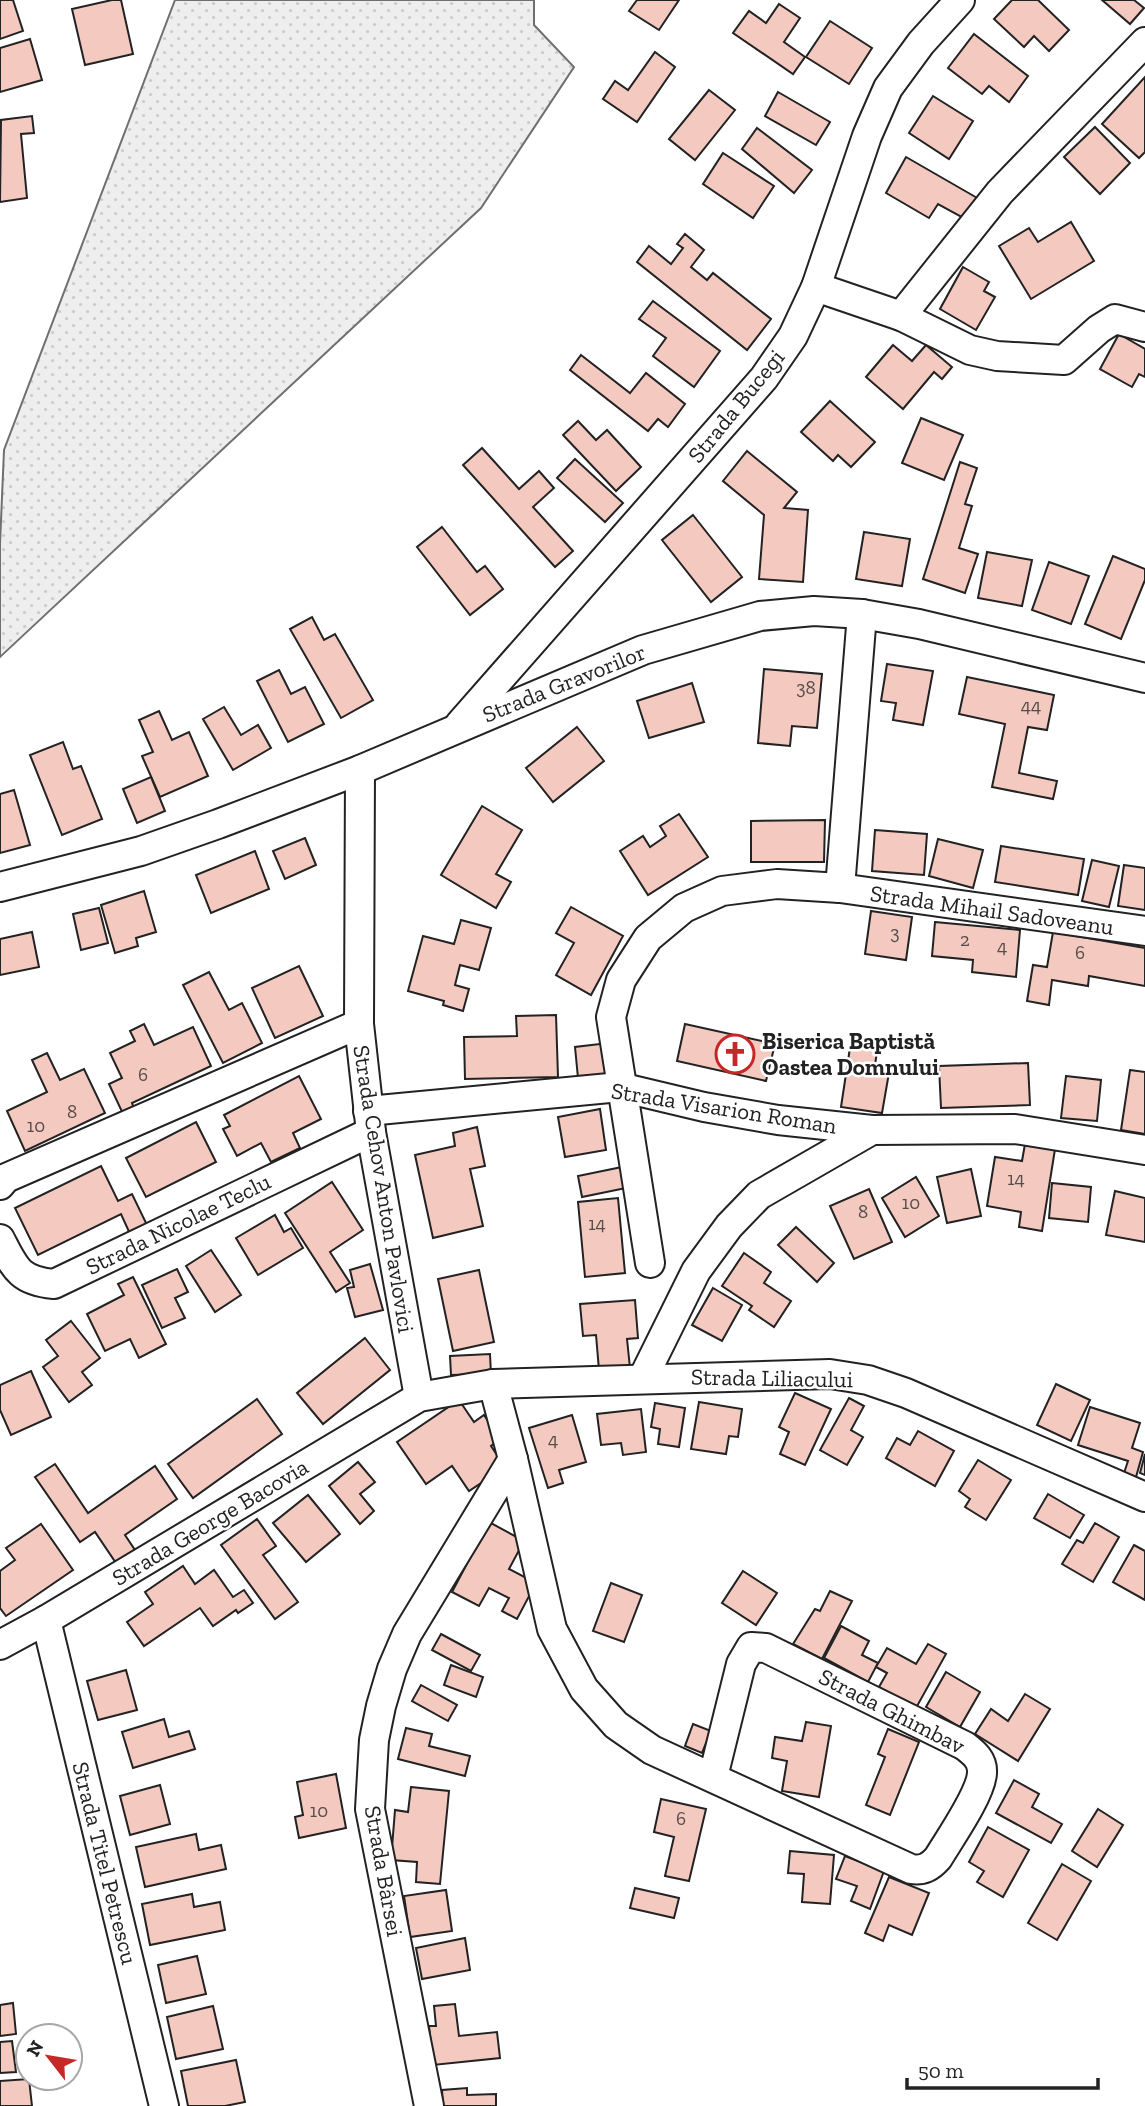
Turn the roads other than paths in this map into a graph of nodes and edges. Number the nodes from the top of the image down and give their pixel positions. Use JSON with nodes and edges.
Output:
{"nodes":[{"id":1,"x":960,"y":0,"type":"edge"},
{"id":2,"x":1145,"y":42,"type":"edge"},
{"id":3,"x":816,"y":287,"type":"junction"},
{"id":4,"x":901,"y":316,"type":"junction"},
{"id":5,"x":1145,"y":327,"type":"edge"},
{"id":6,"x":862,"y":614,"type":"junction"},
{"id":7,"x":1145,"y":678,"type":"edge"},
{"id":8,"x":456,"y":728,"type":"junction"},
{"id":9,"x":360,"y":771,"type":"junction"},
{"id":10,"x":0,"y":887,"type":"edge"},
{"id":11,"x":840,"y":888,"type":"junction"},
{"id":12,"x":1145,"y":931,"type":"edge"},
{"id":13,"x":359,"y":1024,"type":"junction"},
{"id":14,"x":620,"y":1087,"type":"junction"},
{"id":15,"x":369,"y":1121,"type":"junction"},
{"id":16,"x":872,"y":1130,"type":"junction"},
{"id":17,"x":1145,"y":1150,"type":"edge"},
{"id":18,"x":0,"y":1185,"type":"edge"},
{"id":19,"x":0,"y":1239,"type":"edge"},
{"id":20,"x":650,"y":1263,"type":"dead end"},
{"id":21,"x":643,"y":1378,"type":"junction"},
{"id":22,"x":493,"y":1384,"type":"junction"},
{"id":23,"x":419,"y":1397,"type":"junction"},
{"id":24,"x":513,"y":1459,"type":"junction"},
{"id":25,"x":1145,"y":1497,"type":"edge"},
{"id":26,"x":46,"y":1620,"type":"junction"},
{"id":27,"x":0,"y":1645,"type":"edge"},
{"id":28,"x":713,"y":1777,"type":"junction"},
{"id":29,"x":164,"y":2106,"type":"edge"},
{"id":30,"x":429,"y":2106,"type":"edge"}],
"edges":[{"from":1,"to":3,"type":"street","name":"Strada Bucegi"},
{"from":2,"to":4,"type":"street"},
{"from":3,"to":4,"type":"street"},
{"from":3,"to":8,"type":"street","name":"Strada Bucegi"},
{"from":4,"to":5,"type":"street"},
{"from":6,"to":7,"type":"street","name":"Strada Gravorilor"},
{"from":6,"to":8,"type":"street","name":"Strada Gravorilor"},
{"from":6,"to":11,"type":"street"},
{"from":8,"to":9,"type":"street","name":"Strada Gravorilor"},
{"from":9,"to":10,"type":"street","name":"Strada Gravorilor"},
{"from":9,"to":13,"type":"street","name":"Strada Cehov Anton Pavlovici"},
{"from":11,"to":12,"type":"street","name":"Strada Mihail Sadoveanu"},
{"from":11,"to":14,"type":"street","name":"Strada Mihail Sadoveanu"},
{"from":13,"to":15,"type":"street","name":"Strada Cehov Anton Pavlovici"},
{"from":13,"to":18,"type":"street"},
{"from":14,"to":15,"type":"street","name":"Strada Visarion Roman"},
{"from":14,"to":16,"type":"street","name":"Strada Visarion Roman"},
{"from":14,"to":20,"type":"street","name":"Strada Mihail Sadoveanu"},
{"from":15,"to":19,"type":"street","name":"Strada Nicolae Teclu"},
{"from":15,"to":23,"type":"street","name":"Strada Cehov Anton Pavlovici"},
{"from":16,"to":17,"type":"street","name":"Strada Visarion Roman"},
{"from":16,"to":21,"type":"street"},
{"from":21,"to":22,"type":"street","name":"Strada Liliacului"},
{"from":21,"to":25,"type":"street","name":"Strada Liliacului"},
{"from":22,"to":23,"type":"street","name":"Strada Liliacului"},
{"from":22,"to":24,"type":"street","name":"Strada Ghimbav"},
{"from":23,"to":26,"type":"street","name":"Strada George Bacovia"},
{"from":24,"to":28,"type":"street","name":"Strada Ghimbav"},
{"from":24,"to":30,"type":"street","name":"Strada Bârsei"},
{"from":26,"to":27,"type":"street","name":"Strada George Bacovia"},
{"from":26,"to":29,"type":"street","name":"Strada Titel Petrescu"},
{"from":28,"to":28,"type":"street","name":"Strada Ghimbav"}]}
